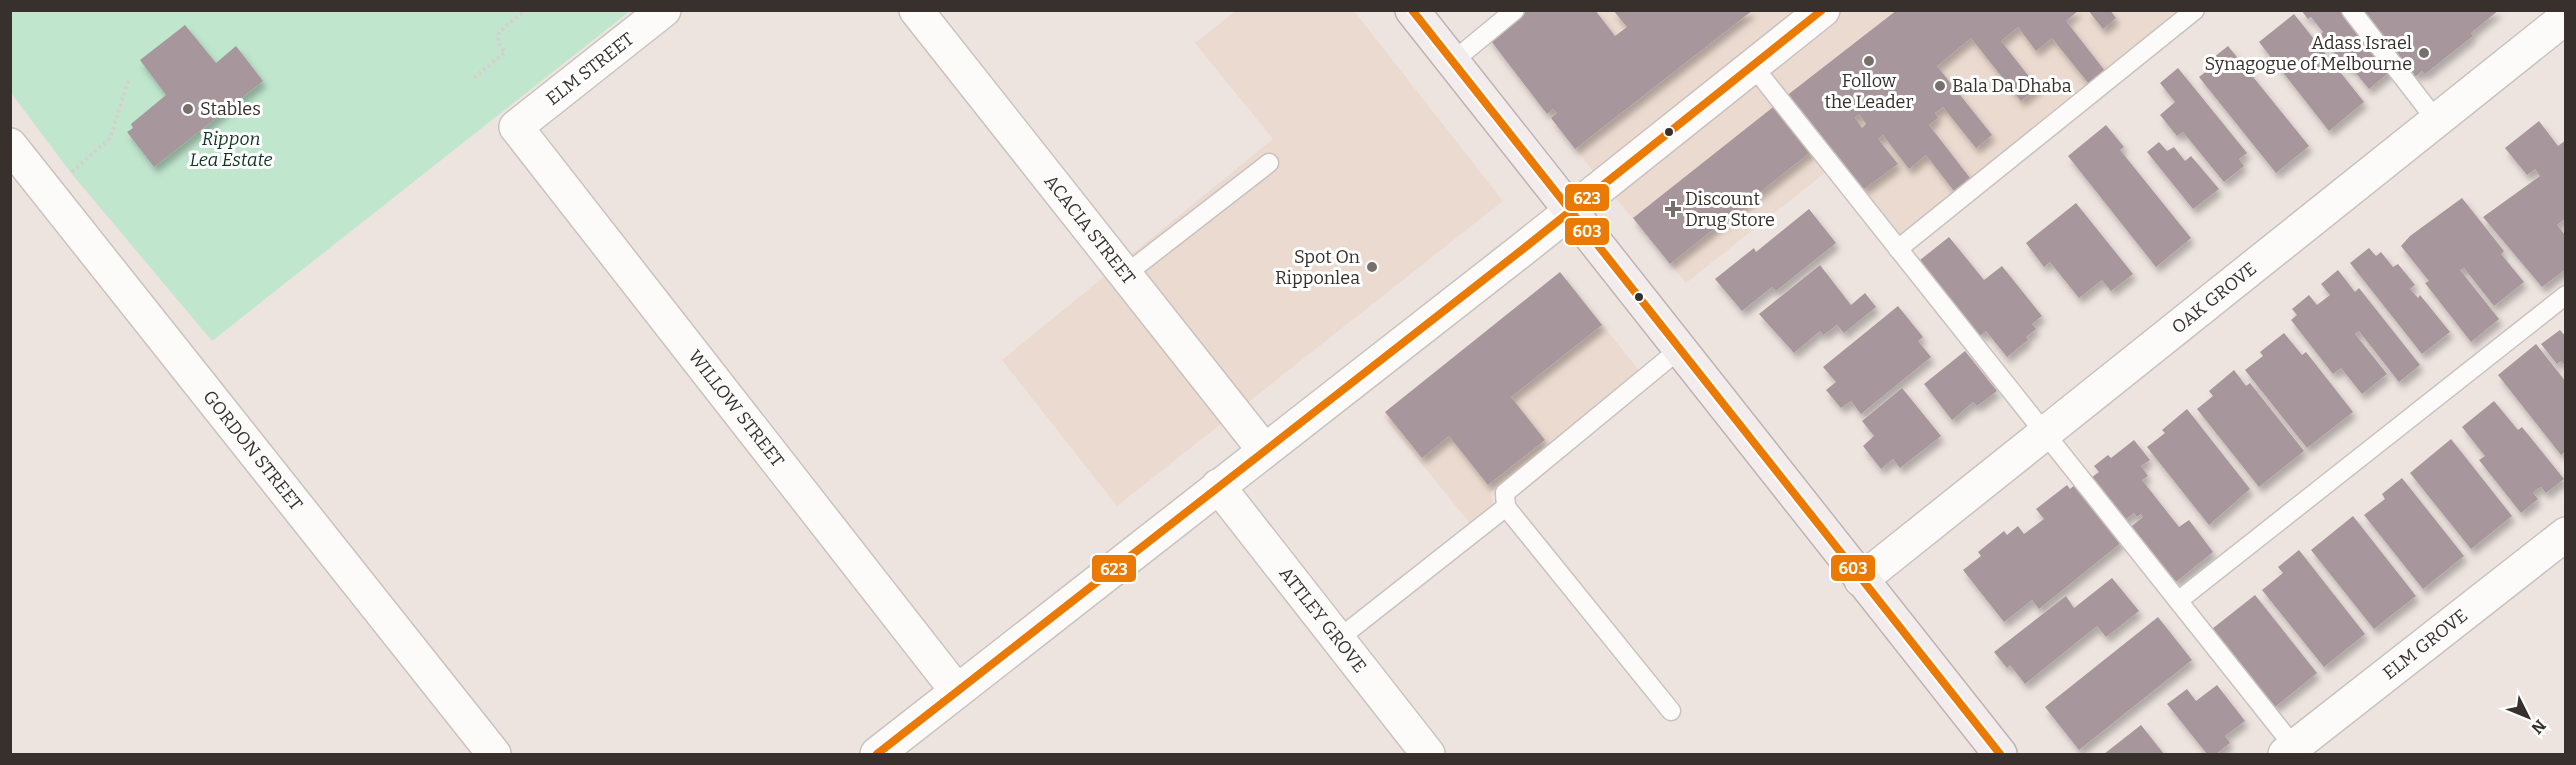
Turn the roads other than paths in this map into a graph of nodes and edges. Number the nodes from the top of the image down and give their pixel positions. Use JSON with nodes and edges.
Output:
{"nodes":[{"id":1,"x":664,"y":10,"type":"edge"},
{"id":2,"x":916,"y":10,"type":"edge"},
{"id":3,"x":1412,"y":10,"type":"edge"},
{"id":4,"x":1515,"y":10,"type":"edge"},
{"id":5,"x":1823,"y":10,"type":"edge"},
{"id":6,"x":2195,"y":10,"type":"edge"},
{"id":7,"x":2351,"y":10,"type":"edge"},
{"id":8,"x":2565,"y":17,"type":"edge"},
{"id":9,"x":1452,"y":62,"type":"junction"},
{"id":10,"x":1753,"y":66,"type":"junction"},
{"id":11,"x":2436,"y":120,"type":"junction"},
{"id":12,"x":516,"y":127,"type":"joint"},
{"id":13,"x":10,"y":145,"type":"edge"},
{"id":14,"x":1269,"y":163,"type":"dead end"},
{"id":15,"x":1570,"y":212,"type":"junction"},
{"id":16,"x":1898,"y":249,"type":"junction"},
{"id":17,"x":1126,"y":274,"type":"junction"},
{"id":18,"x":2565,"y":295,"type":"edge"},
{"id":19,"x":1682,"y":348,"type":"junction"},
{"id":20,"x":2046,"y":433,"type":"junction"},
{"id":21,"x":1264,"y":450,"type":"junction"},
{"id":22,"x":1218,"y":486,"type":"junction"},
{"id":23,"x":1506,"y":507,"type":"junction"},
{"id":24,"x":2565,"y":534,"type":"edge"},
{"id":25,"x":1861,"y":579,"type":"junction"},
{"id":26,"x":2178,"y":601,"type":"junction"},
{"id":27,"x":1337,"y":640,"type":"junction"},
{"id":28,"x":957,"y":691,"type":"junction"},
{"id":29,"x":1671,"y":711,"type":"dead end"},
{"id":30,"x":2293,"y":752,"type":"edge"},
{"id":31,"x":494,"y":754,"type":"edge"},
{"id":32,"x":877,"y":754,"type":"edge"},
{"id":33,"x":1428,"y":754,"type":"edge"},
{"id":34,"x":2000,"y":754,"type":"edge"}],
"edges":[{"from":1,"to":12,"type":"street","name":"ELM STREET"},
{"from":2,"to":17,"type":"street","name":"ACACIA STREET"},
{"from":3,"to":9,"type":"main road"},
{"from":4,"to":9,"type":"lane"},
{"from":5,"to":10,"type":"street"},
{"from":6,"to":16,"type":"lane"},
{"from":7,"to":11,"type":"lane"},
{"from":8,"to":11,"type":"street","name":"OAK GROVE"},
{"from":9,"to":15,"type":"main road"},
{"from":10,"to":15,"type":"street"},
{"from":10,"to":16,"type":"lane"},
{"from":11,"to":20,"type":"street","name":"OAK GROVE"},
{"from":12,"to":28,"type":"street","name":"WILLOW STREET"},
{"from":13,"to":31,"type":"street","name":"GORDON STREET"},
{"from":14,"to":17,"type":"lane"},
{"from":15,"to":19,"type":"main road"},
{"from":15,"to":21,"type":"street"},
{"from":16,"to":20,"type":"lane"},
{"from":17,"to":21,"type":"street","name":"ACACIA STREET"},
{"from":18,"to":26,"type":"lane"},
{"from":19,"to":23,"type":"lane"},
{"from":19,"to":25,"type":"main road"},
{"from":20,"to":25,"type":"street","name":"OAK GROVE"},
{"from":20,"to":26,"type":"lane"},
{"from":21,"to":22,"type":"street"},
{"from":22,"to":27,"type":"street","name":"ATTLEY GROVE"},
{"from":22,"to":28,"type":"street"},
{"from":23,"to":27,"type":"lane"},
{"from":23,"to":29,"type":"lane"},
{"from":24,"to":30,"type":"street","name":"ELM GROVE"},
{"from":25,"to":34,"type":"main road"},
{"from":26,"to":30,"type":"lane"},
{"from":27,"to":33,"type":"street","name":"ATTLEY GROVE"},
{"from":28,"to":32,"type":"street"}]}
